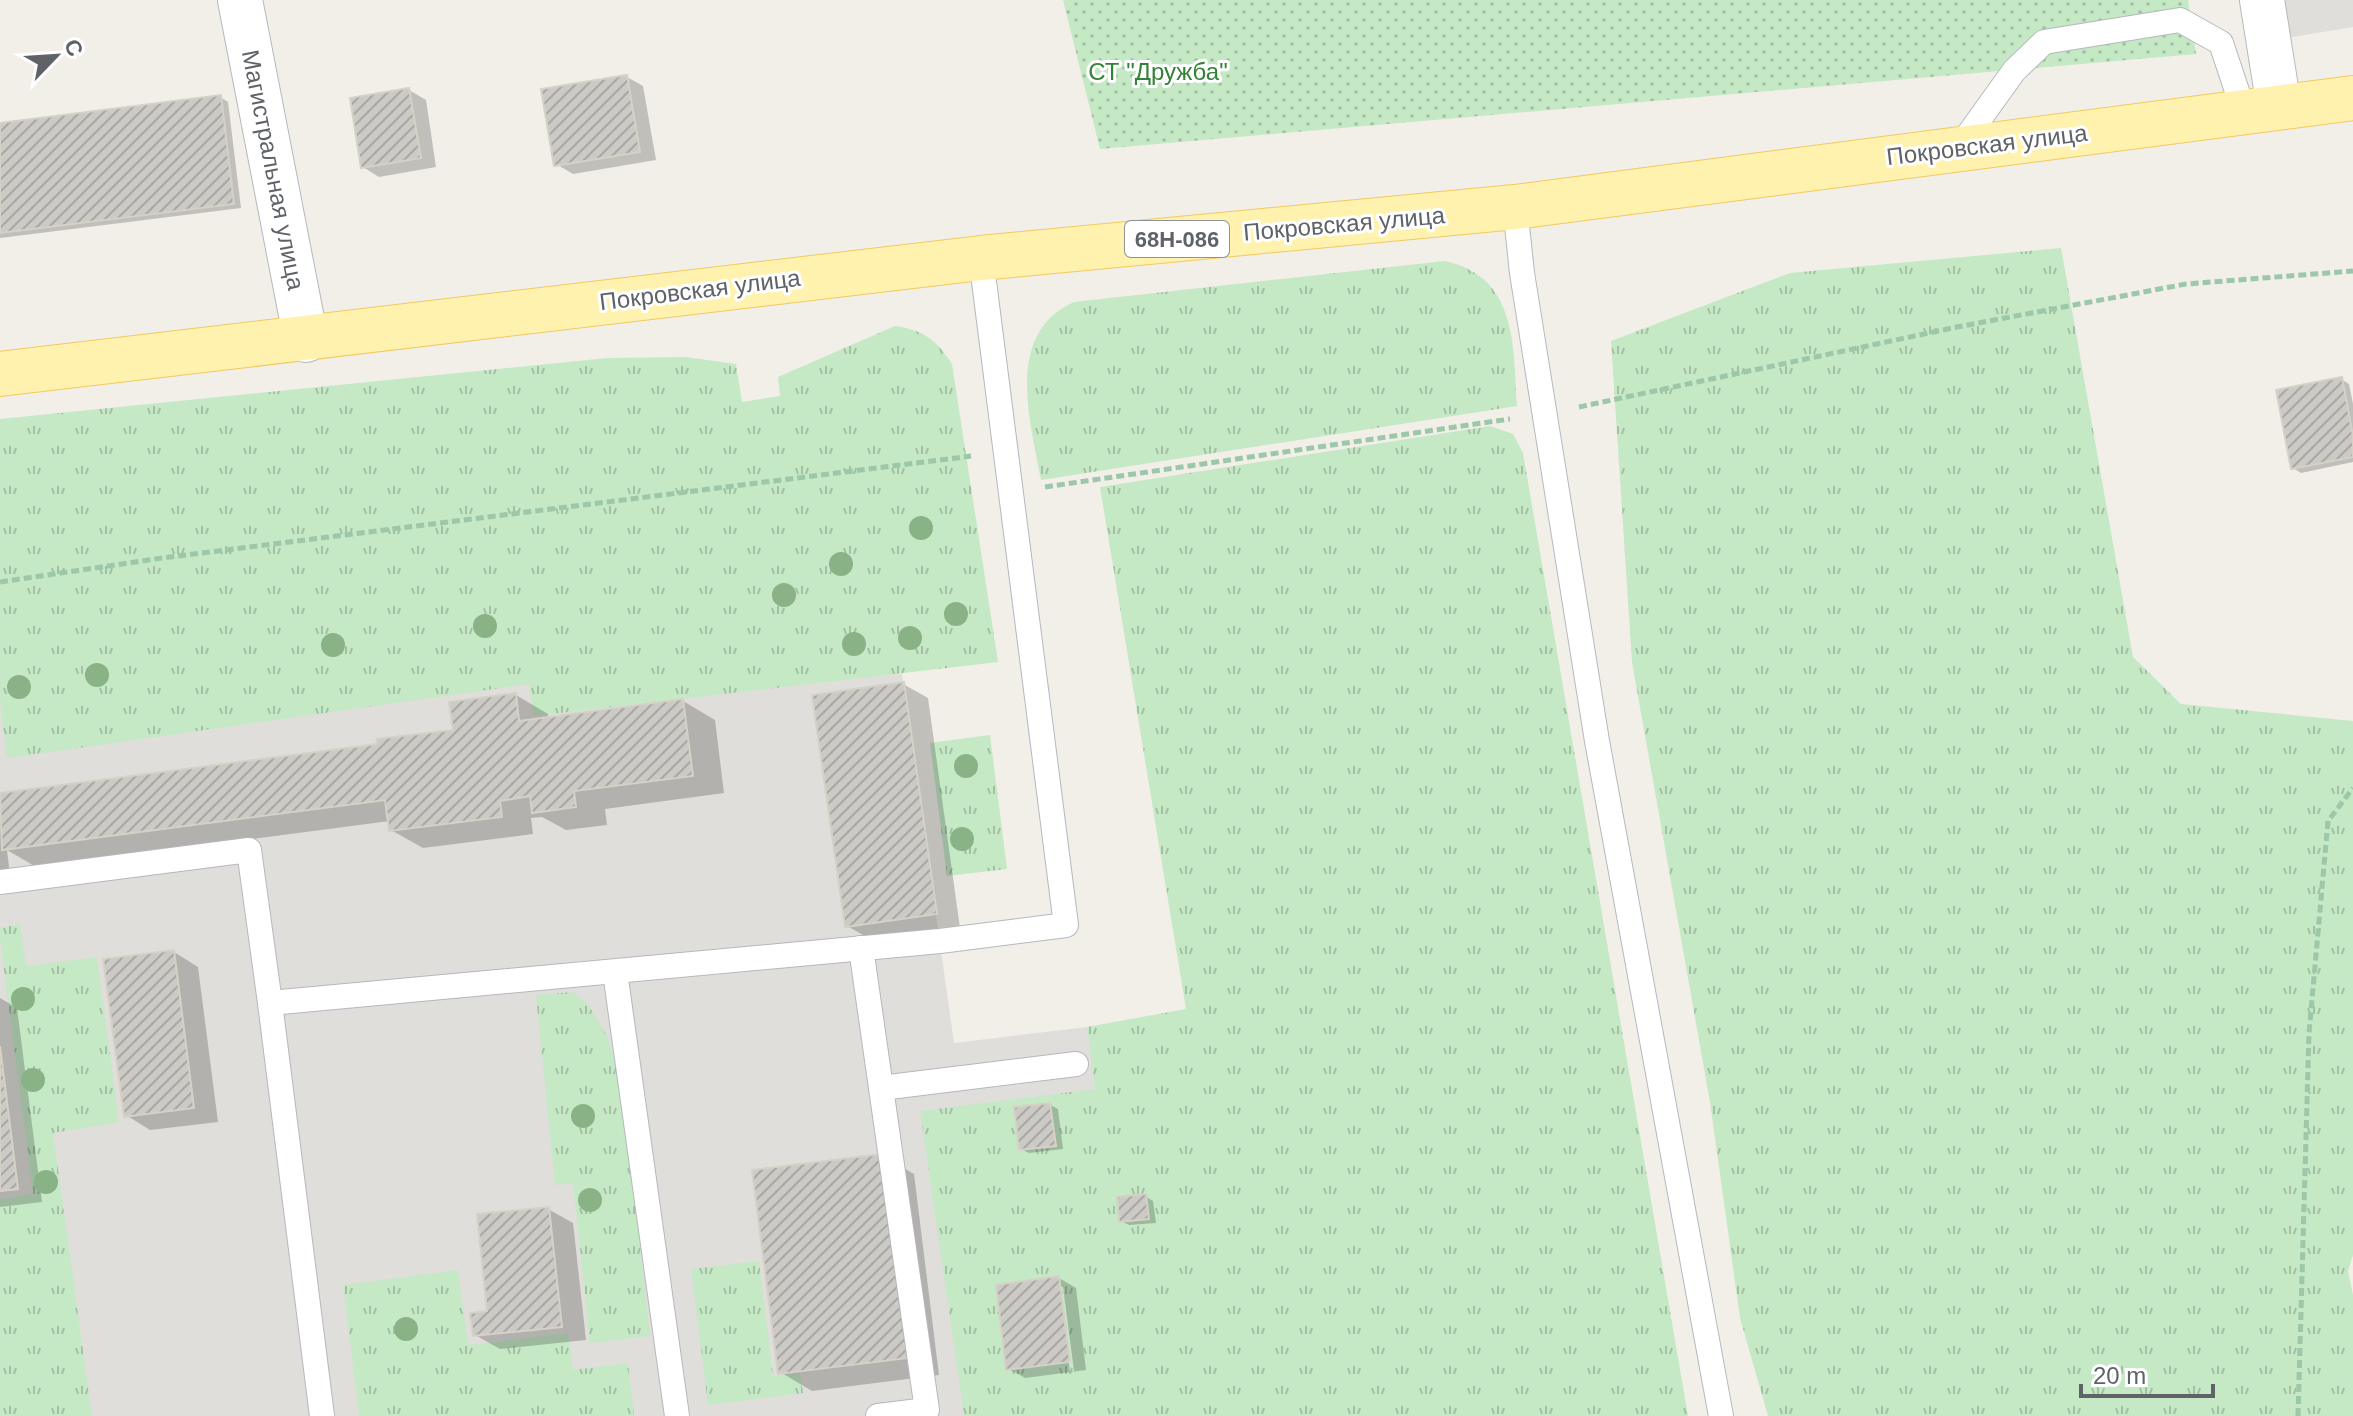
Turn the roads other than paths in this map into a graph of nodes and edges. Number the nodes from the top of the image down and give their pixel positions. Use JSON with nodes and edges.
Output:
{"nodes":[{"id":1,"x":240,"y":0,"type":"edge"},
{"id":2,"x":2262,"y":0,"type":"edge"},
{"id":3,"x":2353,"y":98,"type":"edge"},
{"id":4,"x":2262,"y":110,"type":"junction"},
{"id":5,"x":1958,"y":149,"type":"junction"},
{"id":6,"x":1515,"y":207,"type":"junction"},
{"id":7,"x":981,"y":258,"type":"junction"},
{"id":8,"x":306,"y":340,"type":"junction"},
{"id":9,"x":0,"y":374,"type":"edge"},
{"id":10,"x":0,"y":882,"type":"edge"},
{"id":11,"x":861,"y":948,"type":"junction"},
{"id":12,"x":615,"y":972,"type":"junction"},
{"id":13,"x":270,"y":1003,"type":"junction"},
{"id":14,"x":1076,"y":1064,"type":"dead end"},
{"id":15,"x":881,"y":1088,"type":"junction"},
{"id":16,"x":322,"y":1416,"type":"edge"},
{"id":17,"x":677,"y":1416,"type":"edge"},
{"id":18,"x":878,"y":1416,"type":"edge"},
{"id":19,"x":1721,"y":1416,"type":"edge"}],
"edges":[{"from":1,"to":8,"type":"street","name":"Магистральная улица"},
{"from":2,"to":4,"type":"street"},
{"from":3,"to":4,"type":"main road","name":"Покровская улица","number":"68Н-086"},
{"from":4,"to":5,"type":"main road","name":"Покровская улица","number":"68Н-086"},
{"from":4,"to":5,"type":"lane"},
{"from":5,"to":6,"type":"main road","name":"Покровская улица","number":"68Н-086"},
{"from":6,"to":7,"type":"main road","name":"Покровская улица","number":"68Н-086"},
{"from":6,"to":19,"type":"lane"},
{"from":7,"to":8,"type":"main road","name":"Покровская улица","number":"68Н-086"},
{"from":7,"to":11,"type":"lane"},
{"from":8,"to":9,"type":"main road","name":"Покровская улица","number":"68Н-086"},
{"from":10,"to":13,"type":"lane"},
{"from":11,"to":12,"type":"lane"},
{"from":11,"to":15,"type":"lane"},
{"from":12,"to":13,"type":"lane"},
{"from":12,"to":17,"type":"lane"},
{"from":13,"to":16,"type":"lane"},
{"from":14,"to":15,"type":"lane"},
{"from":15,"to":18,"type":"lane"}]}
